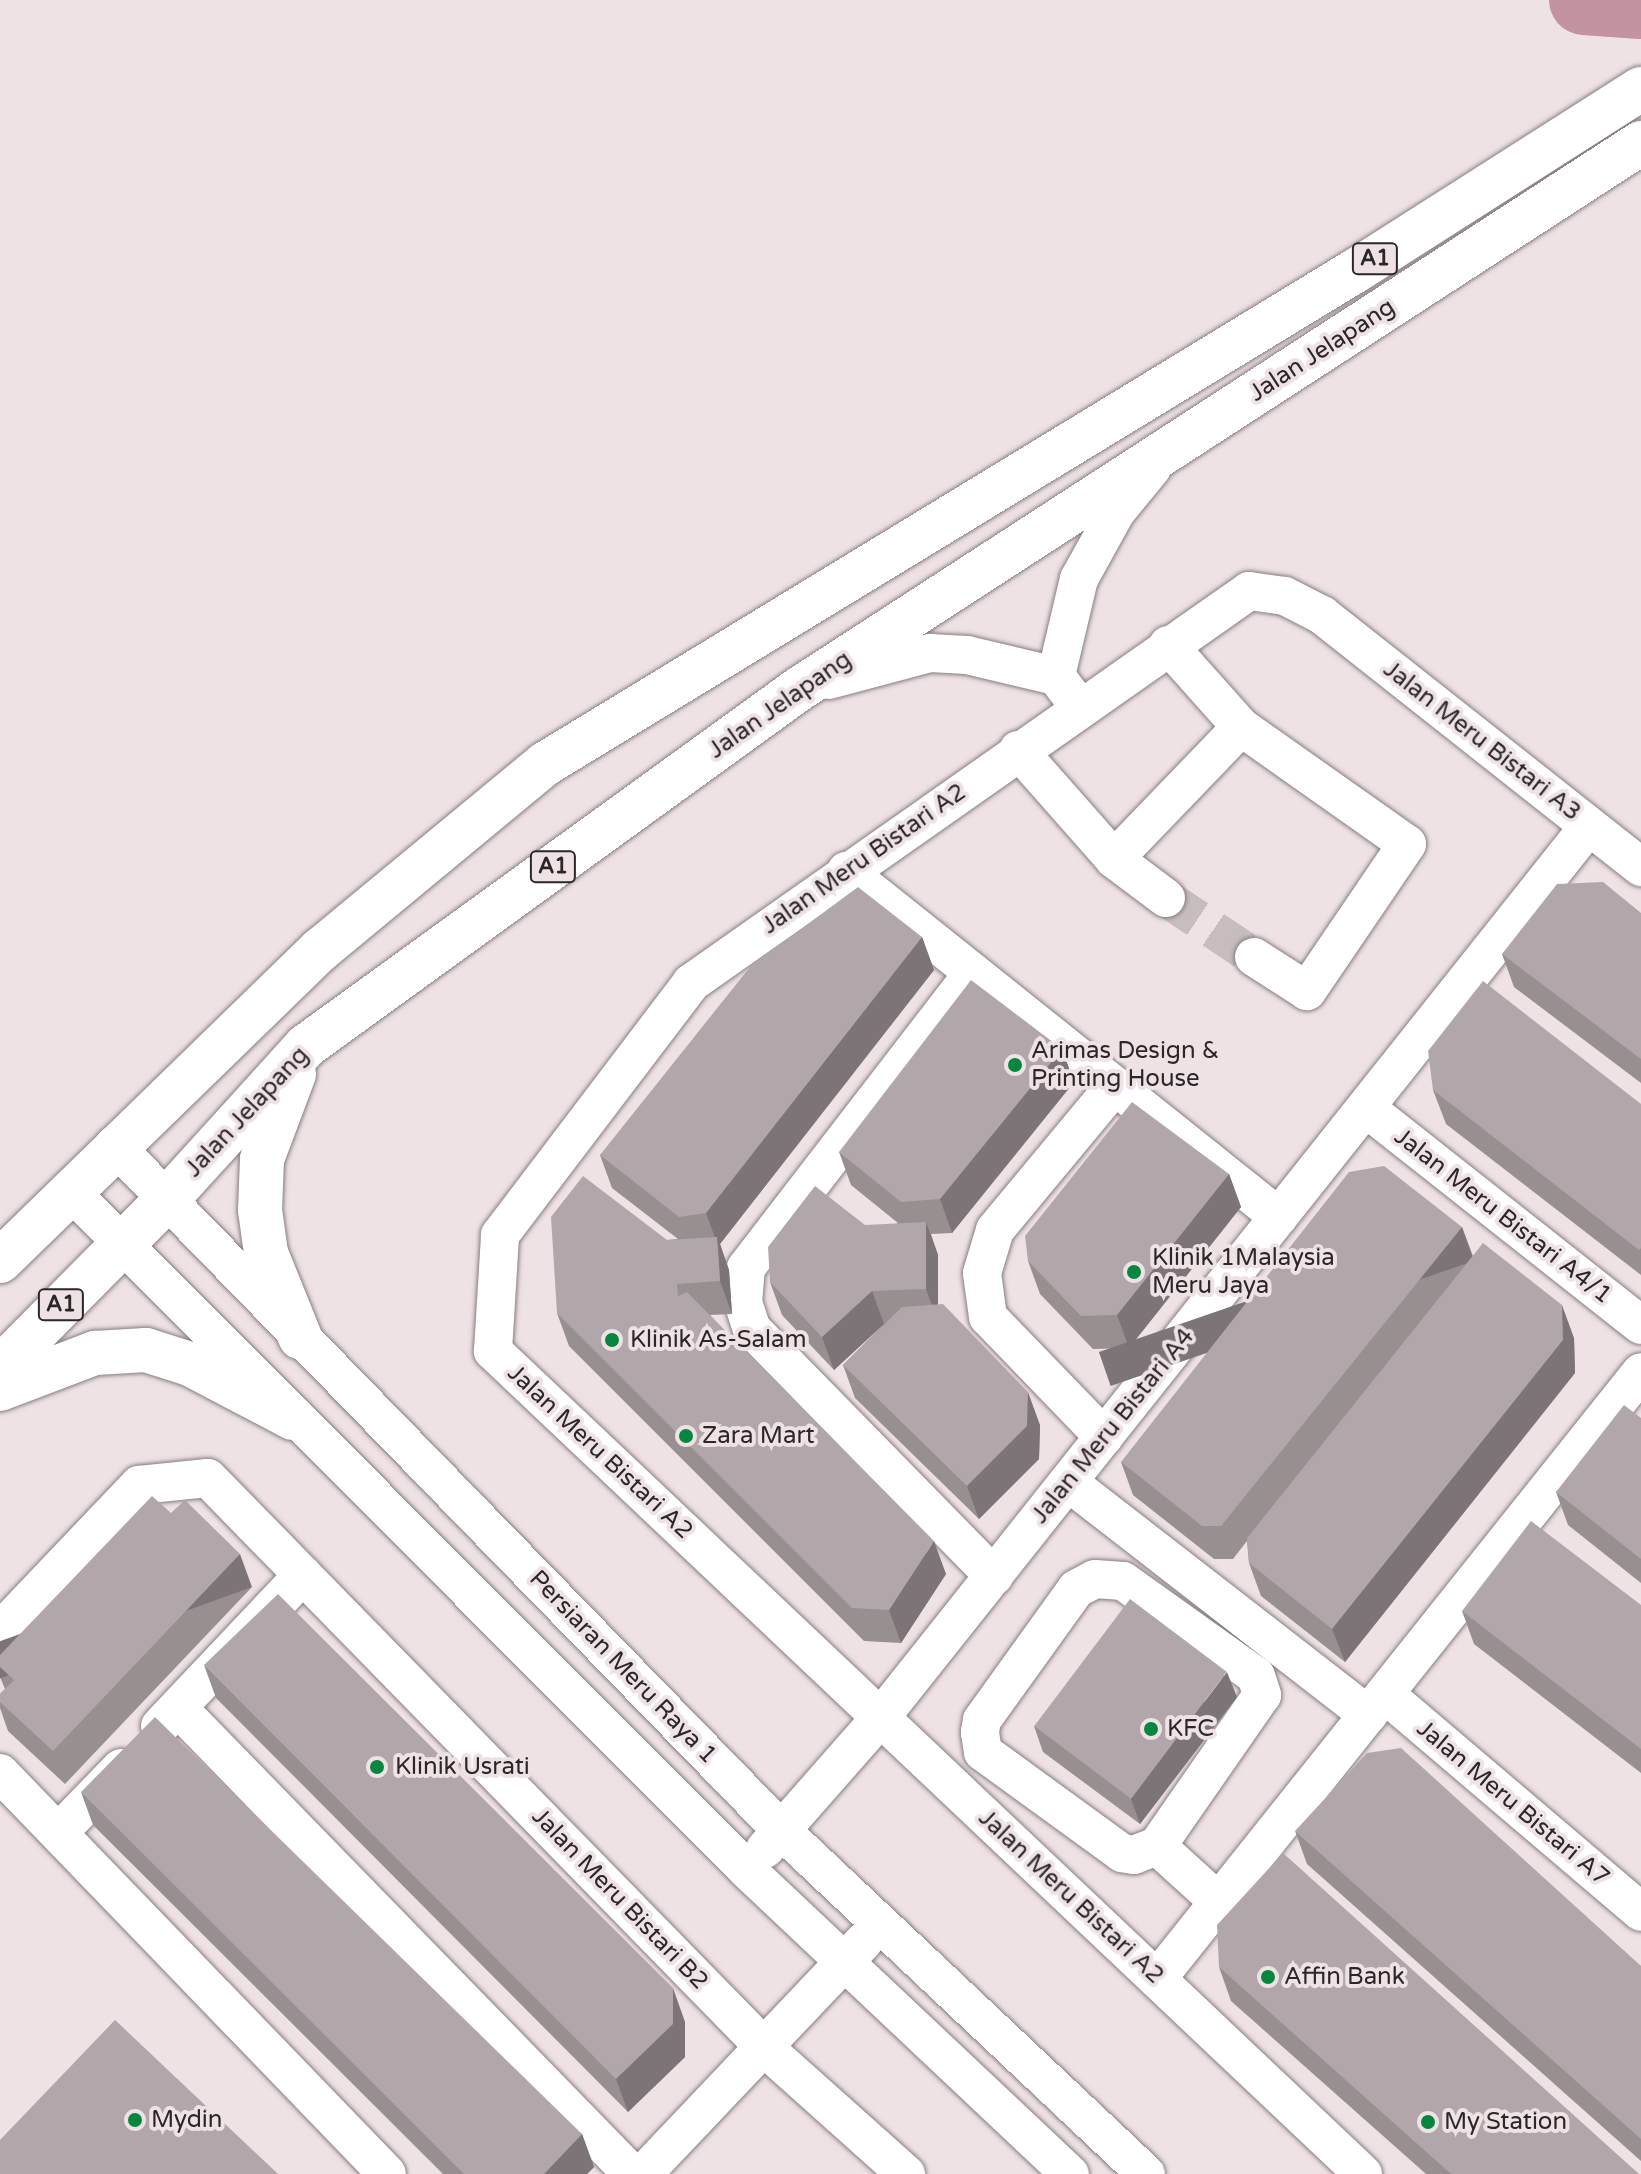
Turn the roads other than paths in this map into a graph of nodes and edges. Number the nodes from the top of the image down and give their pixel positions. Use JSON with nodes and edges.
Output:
{"nodes":[{"id":1,"x":1633,"y":95,"type":"edge"},
{"id":2,"x":1641,"y":143,"type":"edge"},
{"id":3,"x":1164,"y":452,"type":"junction"},
{"id":4,"x":1322,"y":615,"type":"joint"},
{"id":5,"x":1168,"y":645,"type":"junction"},
{"id":6,"x":1056,"y":676,"type":"junction"},
{"id":7,"x":799,"y":689,"type":"junction"},
{"id":8,"x":1079,"y":706,"type":"junction"},
{"id":9,"x":1241,"y":727,"type":"junction"},
{"id":10,"x":1018,"y":750,"type":"junction"},
{"id":11,"x":1589,"y":826,"type":"junction"},
{"id":12,"x":1114,"y":859,"type":"junction"},
{"id":13,"x":1641,"y":867,"type":"edge"},
{"id":14,"x":846,"y":871,"type":"junction"},
{"id":15,"x":1166,"y":898,"type":"tunnel mouth"},
{"id":16,"x":1254,"y":957,"type":"tunnel mouth"},
{"id":17,"x":973,"y":973,"type":"junction"},
{"id":18,"x":306,"y":1046,"type":"junction"},
{"id":19,"x":1113,"y":1088,"type":"junction"},
{"id":20,"x":1366,"y":1108,"type":"junction"},
{"id":21,"x":114,"y":1145,"type":"junction"},
{"id":22,"x":70,"y":1191,"type":"junction"},
{"id":23,"x":170,"y":1196,"type":"junction"},
{"id":24,"x":1279,"y":1217,"type":"junction"},
{"id":25,"x":123,"y":1243,"type":"junction"},
{"id":26,"x":0,"y":1261,"type":"edge"},
{"id":27,"x":1641,"y":1325,"type":"edge"},
{"id":28,"x":300,"y":1337,"type":"junction"},
{"id":29,"x":0,"y":1368,"type":"edge"},
{"id":30,"x":1641,"y":1372,"type":"edge"},
{"id":31,"x":0,"y":1389,"type":"edge"},
{"id":32,"x":293,"y":1418,"type":"junction"},
{"id":33,"x":1104,"y":1437,"type":"junction"},
{"id":34,"x":1068,"y":1482,"type":"junction"},
{"id":35,"x":303,"y":1575,"type":"junction"},
{"id":36,"x":994,"y":1576,"type":"junction"},
{"id":37,"x":0,"y":1631,"type":"edge"},
{"id":38,"x":1376,"y":1704,"type":"junction"},
{"id":39,"x":178,"y":1708,"type":"junction"},
{"id":40,"x":881,"y":1717,"type":"junction"},
{"id":41,"x":0,"y":1773,"type":"edge"},
{"id":42,"x":782,"y":1831,"type":"junction"},
{"id":43,"x":59,"y":1832,"type":"junction"},
{"id":44,"x":1157,"y":1846,"type":"junction"},
{"id":45,"x":746,"y":1869,"type":"junction"},
{"id":46,"x":1221,"y":1904,"type":"junction"},
{"id":47,"x":1641,"y":1912,"type":"edge"},
{"id":48,"x":879,"y":1925,"type":"junction"},
{"id":49,"x":846,"y":1959,"type":"junction"},
{"id":50,"x":1157,"y":1979,"type":"junction"},
{"id":51,"x":766,"y":2049,"type":"junction"},
{"id":52,"x":387,"y":2174,"type":"edge"},
{"id":53,"x":632,"y":2174,"type":"edge"},
{"id":54,"x":643,"y":2174,"type":"edge"},
{"id":55,"x":906,"y":2174,"type":"edge"},
{"id":56,"x":1070,"y":2174,"type":"edge"},
{"id":57,"x":1146,"y":2174,"type":"edge"},
{"id":58,"x":1363,"y":2174,"type":"edge"}],
"edges":[{"from":1,"to":21,"type":"main road","name":"Jalan Jelapang","number":"A1"},
{"from":2,"to":3,"type":"main road","name":"Jalan Jelapang","number":"A1"},
{"from":3,"to":6,"type":"street"},
{"from":3,"to":7,"type":"main road","name":"Jalan Jelapang","number":"A1"},
{"from":4,"to":5,"type":"street","name":"Jalan Meru Bistari A2"},
{"from":4,"to":11,"type":"street","name":"Jalan Meru Bistari A3"},
{"from":5,"to":8,"type":"street","name":"Jalan Meru Bistari A2"},
{"from":5,"to":9,"type":"street"},
{"from":6,"to":7,"type":"street"},
{"from":6,"to":8,"type":"street"},
{"from":7,"to":18,"type":"main road","name":"Jalan Jelapang","number":"A1"},
{"from":8,"to":10,"type":"street","name":"Jalan Meru Bistari A2"},
{"from":9,"to":12,"type":"street"},
{"from":9,"to":16,"type":"street"},
{"from":10,"to":12,"type":"street"},
{"from":10,"to":14,"type":"street","name":"Jalan Meru Bistari A2"},
{"from":11,"to":13,"type":"street","name":"Jalan Meru Bistari A3"},
{"from":11,"to":20,"type":"street","name":"Jalan Meru Bistari A4"},
{"from":12,"to":15,"type":"street"},
{"from":14,"to":17,"type":"street"},
{"from":14,"to":40,"type":"street","name":"Jalan Meru Bistari A2"},
{"from":17,"to":19,"type":"street"},
{"from":17,"to":36,"type":"street"},
{"from":18,"to":23,"type":"main road","name":"Jalan Jelapang","number":"A1"},
{"from":18,"to":28,"type":"main road"},
{"from":19,"to":24,"type":"street"},
{"from":19,"to":33,"type":"street"},
{"from":20,"to":24,"type":"street","name":"Jalan Meru Bistari A4"},
{"from":20,"to":27,"type":"street","name":"Jalan Meru Bistari A4/1"},
{"from":21,"to":22,"type":"main road","name":"Jalan Jelapang","number":"A1"},
{"from":21,"to":23,"type":"street","name":"Persiaran Meru Raya 1"},
{"from":22,"to":25,"type":"street"},
{"from":22,"to":26,"type":"main road","name":"Jalan Jelapang","number":"A1"},
{"from":23,"to":25,"type":"main road","name":"Jalan Jelapang","number":"A1"},
{"from":23,"to":28,"type":"street","name":"Persiaran Meru Raya 1"},
{"from":24,"to":33,"type":"street","name":"Jalan Meru Bistari A4"},
{"from":25,"to":29,"type":"main road","name":"Jalan Jelapang","number":"A1"},
{"from":25,"to":32,"type":"street"},
{"from":28,"to":42,"type":"street","name":"Persiaran Meru Raya 1"},
{"from":30,"to":38,"type":"street"},
{"from":31,"to":32,"type":"main road"},
{"from":32,"to":45,"type":"street"},
{"from":33,"to":34,"type":"street","name":"Jalan Meru Bistari A4"},
{"from":34,"to":36,"type":"street","name":"Jalan Meru Bistari A4"},
{"from":34,"to":38,"type":"street","name":"Jalan Meru Bistari A7"},
{"from":35,"to":37,"type":"street","name":"Jalan Meru Bistari B2"},
{"from":35,"to":39,"type":"street"},
{"from":35,"to":51,"type":"street","name":"Jalan Meru Bistari B2"},
{"from":36,"to":40,"type":"street","name":"Jalan Meru Bistari A4"},
{"from":38,"to":46,"type":"street"},
{"from":38,"to":47,"type":"street","name":"Jalan Meru Bistari A7"},
{"from":39,"to":43,"type":"street"},
{"from":39,"to":53,"type":"street"},
{"from":40,"to":42,"type":"street","name":"Jalan Meru Bistari A4"},
{"from":40,"to":50,"type":"street","name":"Jalan Meru Bistari A2"},
{"from":41,"to":43,"type":"street"},
{"from":42,"to":45,"type":"street","name":"Jalan Meru Bistari A4"},
{"from":42,"to":48,"type":"street","name":"Persiaran Meru Raya 1"},
{"from":43,"to":52,"type":"street"},
{"from":44,"to":44,"type":"street"},
{"from":44,"to":46,"type":"street"},
{"from":45,"to":49,"type":"street"},
{"from":46,"to":50,"type":"street"},
{"from":48,"to":49,"type":"street"},
{"from":48,"to":57,"type":"street","name":"Persiaran Meru Raya 1"},
{"from":49,"to":51,"type":"street"},
{"from":49,"to":56,"type":"street"},
{"from":50,"to":58,"type":"street","name":"Jalan Meru Bistari A2"},
{"from":51,"to":54,"type":"street"},
{"from":51,"to":55,"type":"street","name":"Jalan Meru Bistari B2"}]}
